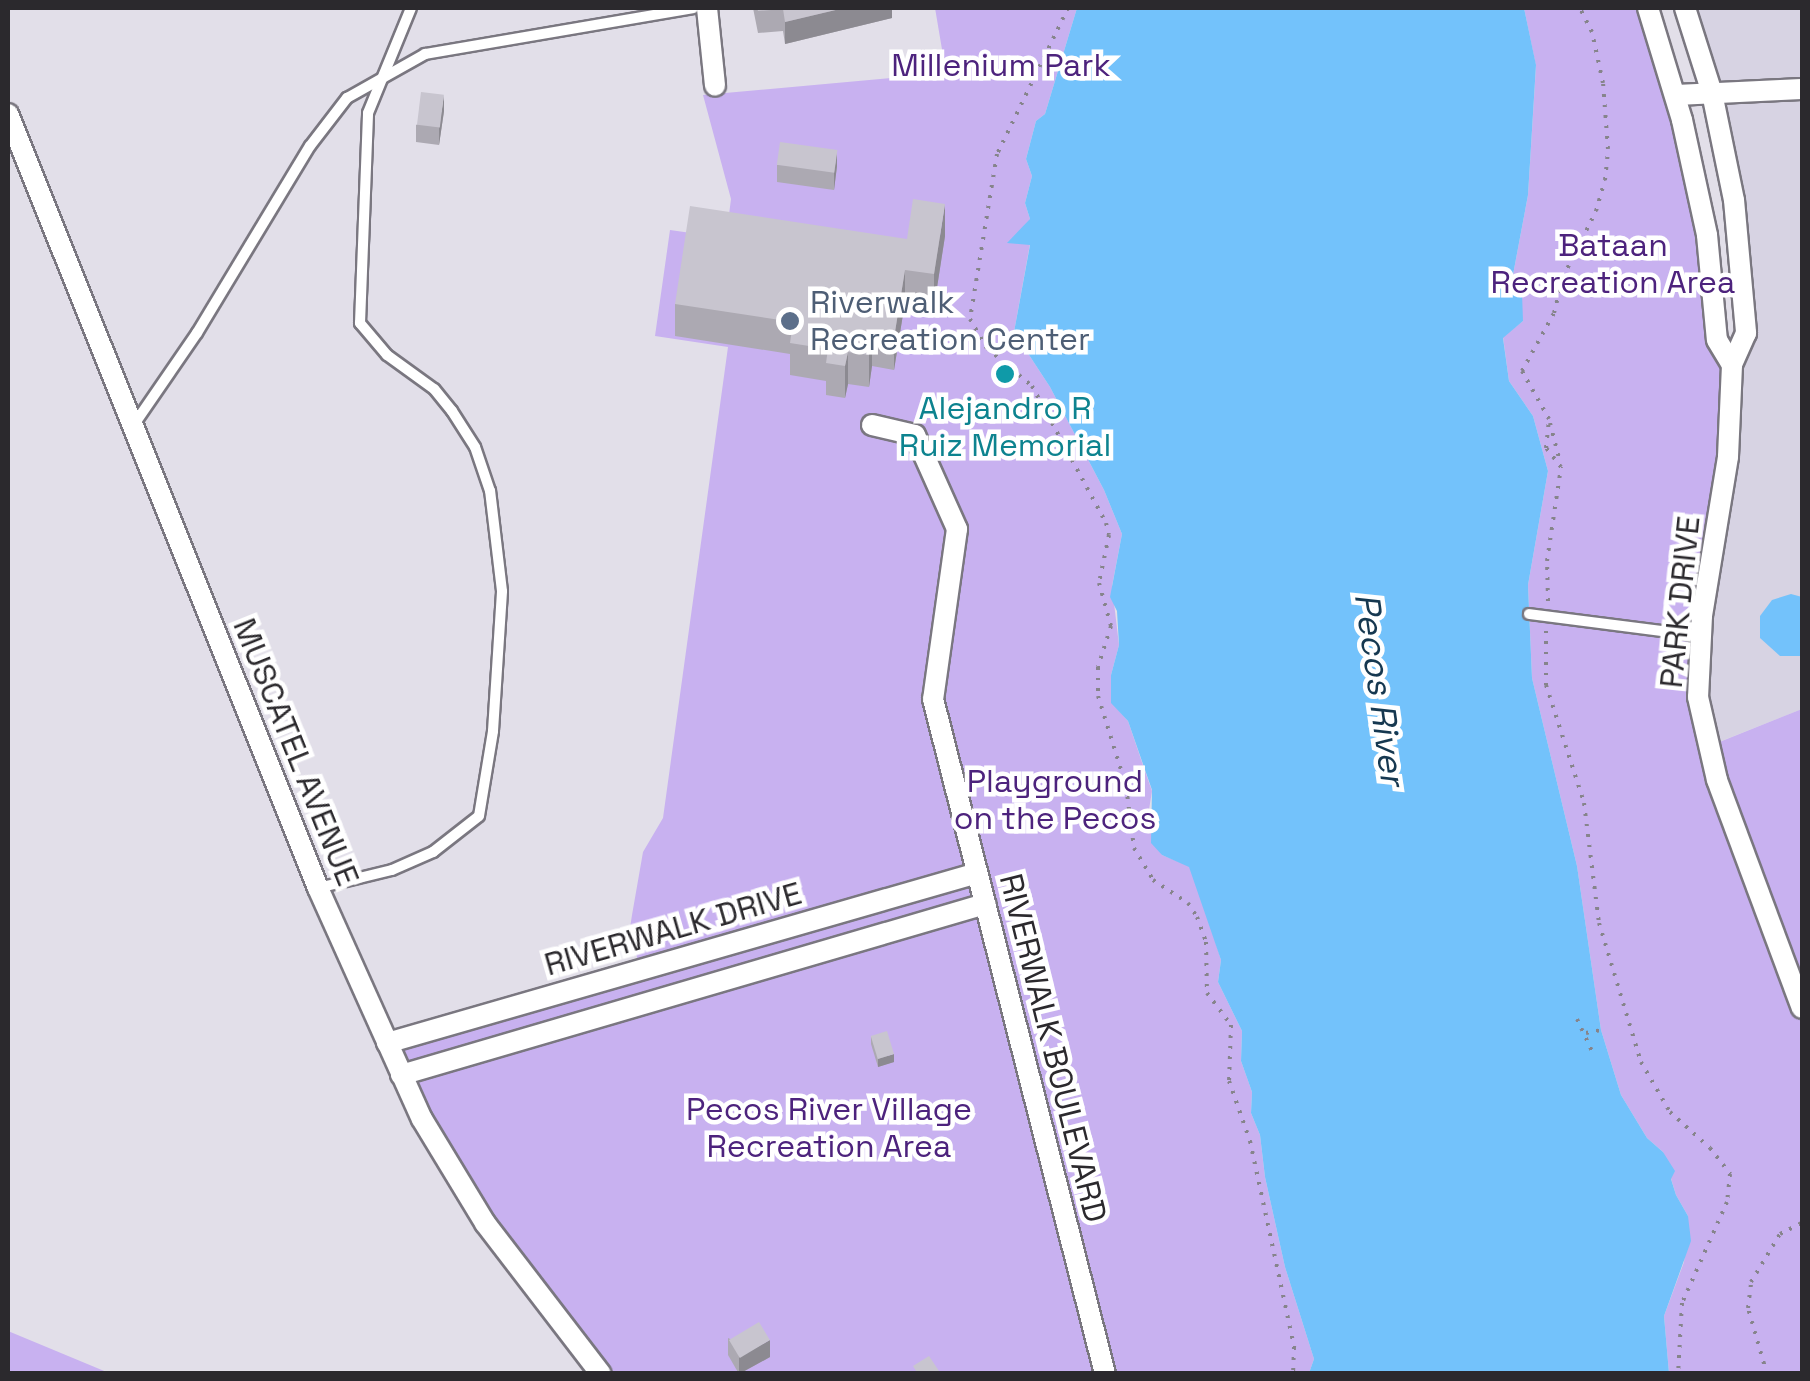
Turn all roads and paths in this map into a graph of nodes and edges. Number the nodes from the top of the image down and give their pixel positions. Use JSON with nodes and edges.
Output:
{"nodes":[{"id":1,"x":411,"y":8,"type":"edge"},
{"id":2,"x":693,"y":8,"type":"edge"},
{"id":3,"x":707,"y":8,"type":"edge"},
{"id":4,"x":1068,"y":8,"type":"edge"},
{"id":5,"x":1580,"y":8,"type":"edge"},
{"id":6,"x":1648,"y":8,"type":"edge"},
{"id":7,"x":1685,"y":8,"type":"edge"},
{"id":8,"x":384,"y":76,"type":"junction"},
{"id":9,"x":715,"y":86,"type":"dead end"},
{"id":10,"x":1802,"y":89,"type":"edge"},
{"id":11,"x":1712,"y":93,"type":"junction"},
{"id":12,"x":1676,"y":95,"type":"junction"},
{"id":13,"x":8,"y":114,"type":"edge"},
{"id":14,"x":1732,"y":365,"type":"junction"},
{"id":15,"x":1549,"y":420,"type":"junction"},
{"id":16,"x":872,"y":425,"type":"dead end"},
{"id":17,"x":132,"y":427,"type":"junction"},
{"id":18,"x":1560,"y":467,"type":"junction"},
{"id":19,"x":1529,"y":614,"type":"dead end"},
{"id":20,"x":1548,"y":617,"type":"junction"},
{"id":21,"x":1700,"y":636,"type":"junction"},
{"id":22,"x":977,"y":873,"type":"junction"},
{"id":23,"x":318,"y":888,"type":"junction"},
{"id":24,"x":985,"y":904,"type":"junction"},
{"id":25,"x":654,"y":966,"type":"junction"},
{"id":26,"x":662,"y":998,"type":"junction"},
{"id":27,"x":1802,"y":1008,"type":"edge"},
{"id":28,"x":1576,"y":1019,"type":"dead end"},
{"id":29,"x":1601,"y":1030,"type":"dead end"},
{"id":30,"x":1584,"y":1033,"type":"junction"},
{"id":31,"x":387,"y":1044,"type":"junction"},
{"id":32,"x":1592,"y":1050,"type":"dead end"},
{"id":33,"x":401,"y":1075,"type":"junction"},
{"id":34,"x":1802,"y":1223,"type":"edge"},
{"id":35,"x":602,"y":1374,"type":"edge"},
{"id":36,"x":1105,"y":1374,"type":"edge"},
{"id":37,"x":1294,"y":1374,"type":"edge"},
{"id":38,"x":1678,"y":1374,"type":"edge"},
{"id":39,"x":1766,"y":1374,"type":"edge"}],
"edges":[{"from":1,"to":8,"type":"lane"},
{"from":2,"to":8,"type":"lane"},
{"from":3,"to":9,"type":"street"},
{"from":4,"to":37,"type":"path"},
{"from":5,"to":15,"type":"path"},
{"from":6,"to":12,"type":"street","name":"PARK DRIVE"},
{"from":7,"to":11,"type":"street","name":"PARK DRIVE"},
{"from":8,"to":17,"type":"lane"},
{"from":8,"to":23,"type":"lane"},
{"from":10,"to":11,"type":"street"},
{"from":11,"to":12,"type":"street"},
{"from":11,"to":14,"type":"street","name":"PARK DRIVE"},
{"from":12,"to":14,"type":"street","name":"PARK DRIVE"},
{"from":13,"to":17,"type":"street","name":"MUSCATEL AVENUE"},
{"from":14,"to":21,"type":"street","name":"PARK DRIVE"},
{"from":15,"to":18,"type":"path"},
{"from":15,"to":18,"type":"path"},
{"from":16,"to":22,"type":"street","name":"RIVERWALK BOULEVARD"},
{"from":17,"to":23,"type":"street","name":"MUSCATEL AVENUE"},
{"from":18,"to":20,"type":"path"},
{"from":19,"to":20,"type":"lane"},
{"from":20,"to":21,"type":"lane"},
{"from":20,"to":38,"type":"path"},
{"from":21,"to":27,"type":"street","name":"PARK DRIVE"},
{"from":22,"to":24,"type":"street","name":"RIVERWALK BOULEVARD"},
{"from":22,"to":25,"type":"street","name":"RIVERWALK DRIVE"},
{"from":23,"to":31,"type":"street","name":"MUSCATEL AVENUE"},
{"from":24,"to":26,"type":"street","name":"RIVERWALK DRIVE"},
{"from":24,"to":36,"type":"street","name":"RIVERWALK BOULEVARD"},
{"from":25,"to":26,"type":"street"},
{"from":25,"to":31,"type":"street","name":"RIVERWALK DRIVE"},
{"from":26,"to":33,"type":"street","name":"RIVERWALK DRIVE"},
{"from":28,"to":30,"type":"path"},
{"from":29,"to":30,"type":"path"},
{"from":30,"to":32,"type":"path"},
{"from":31,"to":33,"type":"street","name":"MUSCATEL AVENUE"},
{"from":33,"to":35,"type":"street","name":"MUSCATEL AVENUE"},
{"from":34,"to":39,"type":"path"}]}
